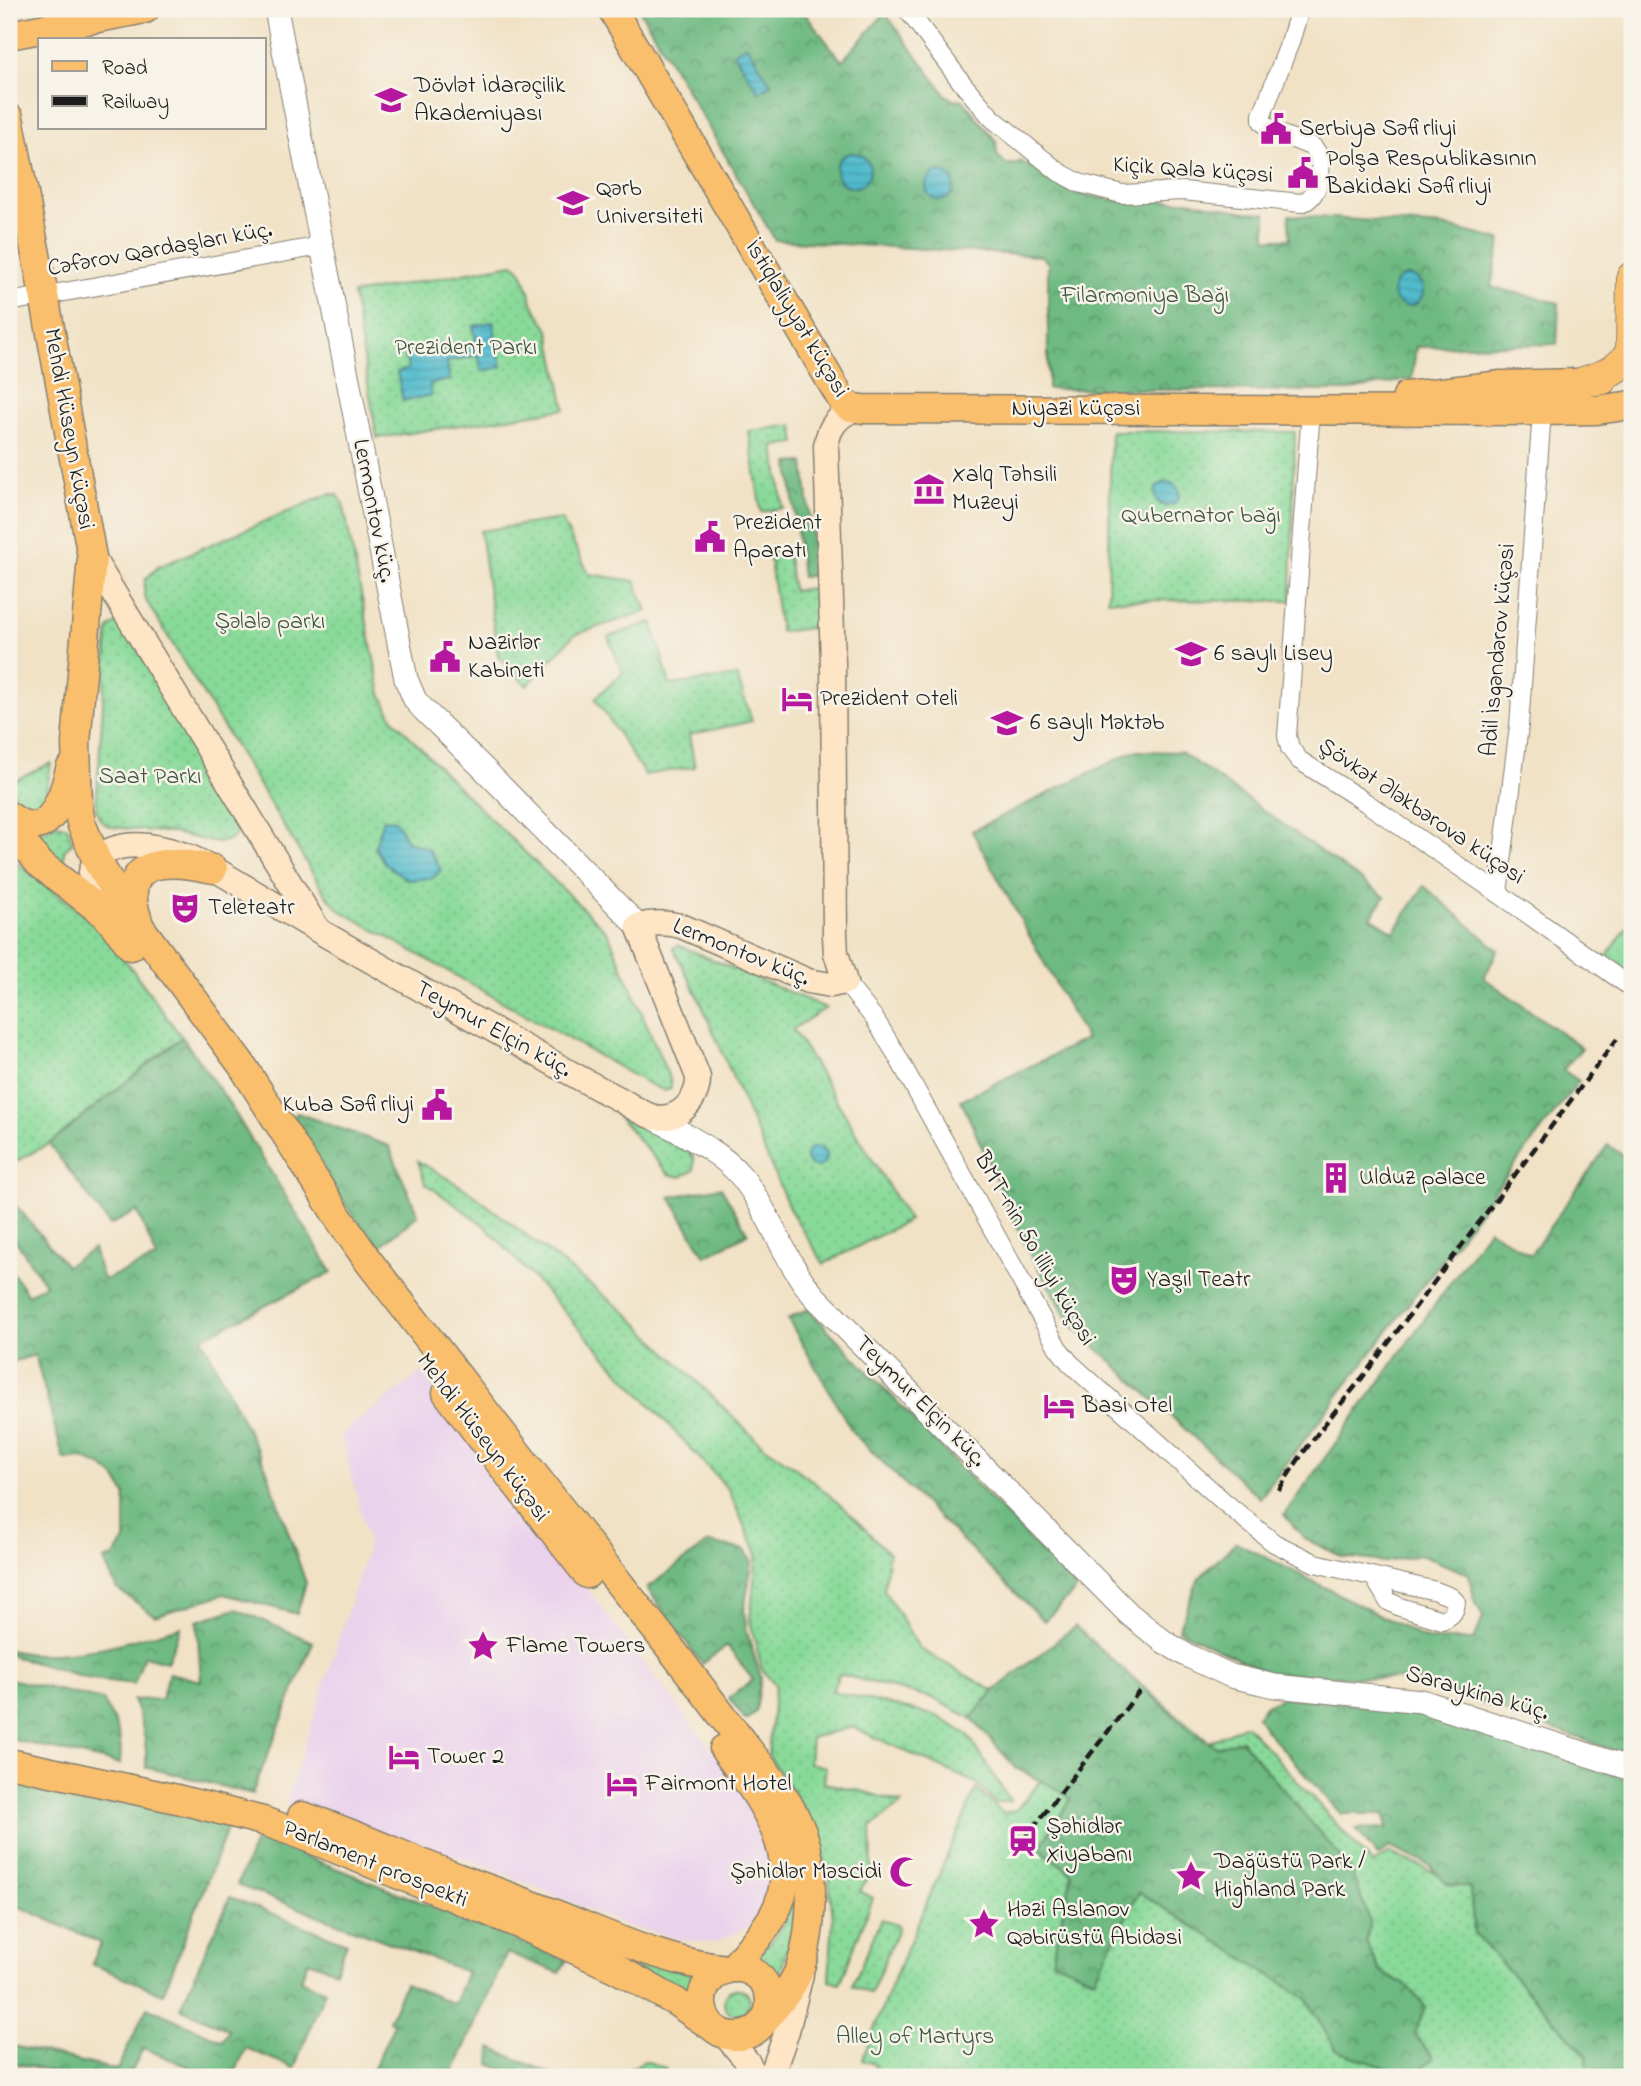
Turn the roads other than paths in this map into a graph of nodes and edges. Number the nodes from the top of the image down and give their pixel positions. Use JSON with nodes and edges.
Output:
{"nodes":[{"id":1,"x":145,"y":9,"type":"edge"},
{"id":2,"x":276,"y":9,"type":"edge"},
{"id":3,"x":612,"y":9,"type":"edge"},
{"id":4,"x":908,"y":9,"type":"edge"},
{"id":5,"x":1300,"y":9,"type":"edge"},
{"id":6,"x":9,"y":35,"type":"edge"},
{"id":7,"x":9,"y":118,"type":"edge"},
{"id":8,"x":321,"y":246,"type":"junction"},
{"id":9,"x":1632,"y":277,"type":"edge"},
{"id":10,"x":44,"y":295,"type":"junction"},
{"id":11,"x":9,"y":302,"type":"edge"},
{"id":12,"x":1632,"y":369,"type":"edge"},
{"id":13,"x":1580,"y":383,"type":"junction"},
{"id":14,"x":1632,"y":405,"type":"edge"},
{"id":15,"x":855,"y":409,"type":"junction"},
{"id":16,"x":1304,"y":410,"type":"junction"},
{"id":17,"x":1597,"y":410,"type":"junction"},
{"id":18,"x":1542,"y":411,"type":"junction"},
{"id":19,"x":1632,"y":411,"type":"edge"},
{"id":20,"x":92,"y":557,"type":"junction"},
{"id":21,"x":76,"y":743,"type":"junction"},
{"id":22,"x":9,"y":816,"type":"edge"},
{"id":23,"x":9,"y":822,"type":"edge"},
{"id":24,"x":97,"y":860,"type":"junction"},
{"id":25,"x":213,"y":869,"type":"junction"},
{"id":26,"x":1498,"y":892,"type":"junction"},
{"id":27,"x":106,"y":915,"type":"junction"},
{"id":28,"x":638,"y":926,"type":"junction"},
{"id":29,"x":319,"y":931,"type":"junction"},
{"id":30,"x":144,"y":933,"type":"junction"},
{"id":31,"x":845,"y":982,"type":"junction"},
{"id":32,"x":1632,"y":988,"type":"edge"},
{"id":33,"x":651,"y":1116,"type":"junction"},
{"id":34,"x":1374,"y":1577,"type":"dead end"},
{"id":35,"x":1275,"y":1686,"type":"joint"},
{"id":36,"x":9,"y":1747,"type":"edge"},
{"id":37,"x":9,"y":1763,"type":"edge"},
{"id":38,"x":1632,"y":1769,"type":"edge"},
{"id":39,"x":807,"y":1945,"type":"junction"},
{"id":40,"x":730,"y":1968,"type":"junction"},
{"id":41,"x":769,"y":2006,"type":"junction"},
{"id":42,"x":720,"y":2031,"type":"junction"},
{"id":43,"x":775,"y":2067,"type":"edge"},
{"id":44,"x":756,"y":2077,"type":"edge"}],
"edges":[{"from":1,"to":6,"type":"main road"},
{"from":2,"to":8,"type":"street","name":"Lermontov küç."},
{"from":3,"to":15,"type":"main road","name":"İstiqlaliyyət küçəsi"},
{"from":4,"to":5,"type":"street","name":"Kiçik Qala küçəsi"},
{"from":7,"to":10,"type":"main road","name":"Mehdi Hüseyn küçəsi"},
{"from":8,"to":10,"type":"street","name":"Cəfərov Qardaşları küç."},
{"from":8,"to":28,"type":"street","name":"Lermontov küç."},
{"from":9,"to":13,"type":"highway"},
{"from":10,"to":11,"type":"street","name":"Cəfərov Qardaşları küç."},
{"from":10,"to":20,"type":"main road","name":"Mehdi Hüseyn küçəsi"},
{"from":12,"to":13,"type":"main road","name":"Niyazi küçəsi"},
{"from":13,"to":16,"type":"main road","name":"Niyazi küçəsi"},
{"from":14,"to":17,"type":"main road","name":"Niyazi küçəsi"},
{"from":15,"to":16,"type":"main road","name":"Niyazi küçəsi"},
{"from":15,"to":31,"type":"main road","name":"İstiqlaliyyət küçəsi"},
{"from":16,"to":18,"type":"main road","name":"Niyazi küçəsi"},
{"from":16,"to":26,"type":"street","name":"Şövkət Ələkbərova küçəsi"},
{"from":17,"to":18,"type":"main road","name":"Niyazi küçəsi"},
{"from":17,"to":19,"type":"main road"},
{"from":18,"to":26,"type":"street","name":"Adil İsgəndərov küçəsi"},
{"from":20,"to":21,"type":"main road","name":"Mehdi Hüseyn küçəsi"},
{"from":20,"to":29,"type":"main road"},
{"from":21,"to":22,"type":"main road"},
{"from":21,"to":24,"type":"main road","name":"Mehdi Hüseyn küçəsi"},
{"from":23,"to":27,"type":"main road","name":"Mehdi Hüseyn küçəsi"},
{"from":24,"to":25,"type":"main road"},
{"from":24,"to":27,"type":"main road"},
{"from":24,"to":30,"type":"main road","name":"Mehdi Hüseyn küçəsi"},
{"from":25,"to":29,"type":"main road"},
{"from":25,"to":30,"type":"main road"},
{"from":26,"to":32,"type":"street","name":"Şövkət Ələkbərova küçəsi"},
{"from":27,"to":40,"type":"main road","name":"Mehdi Hüseyn küçəsi"},
{"from":28,"to":31,"type":"main road","name":"Lermontov küç."},
{"from":28,"to":33,"type":"main road","name":"Lermontov küç."},
{"from":29,"to":33,"type":"main road","name":"Teymur Elçin küç."},
{"from":30,"to":39,"type":"main road","name":"Mehdi Hüseyn küçəsi"},
{"from":31,"to":34,"type":"street","name":"BMT-nin 50 illiyi küçəsi"},
{"from":33,"to":35,"type":"street","name":"Teymur Elçin küç."},
{"from":35,"to":38,"type":"street","name":"Saraykina küç."},
{"from":36,"to":40,"type":"main road","name":"Parlament prospekti"},
{"from":37,"to":42,"type":"main road","name":"Parlament prospekti"},
{"from":39,"to":41,"type":"main road","name":"Mehdi Hüseyn küçəsi"},
{"from":39,"to":43,"type":"main road","name":"Mehdi Hüseyn küçəsi"},
{"from":40,"to":41,"type":"main road"},
{"from":40,"to":42,"type":"main road"},
{"from":41,"to":42,"type":"main road"},
{"from":41,"to":43,"type":"main road"},
{"from":42,"to":44,"type":"main road"}]}
